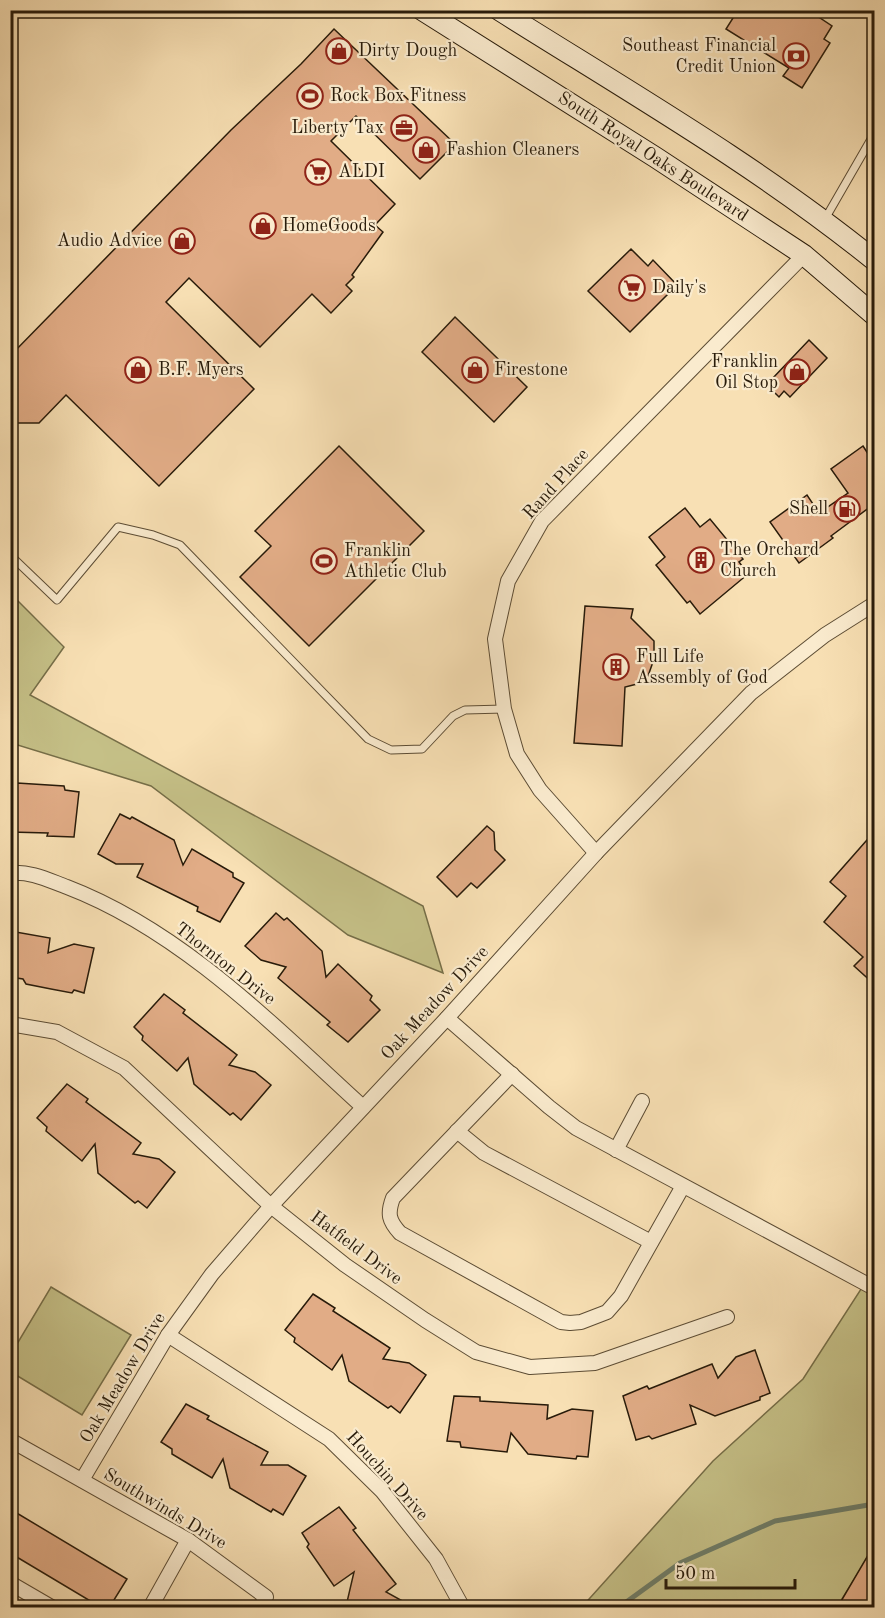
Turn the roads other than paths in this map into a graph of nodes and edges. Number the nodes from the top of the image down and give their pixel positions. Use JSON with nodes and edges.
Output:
{"nodes":[{"id":1,"x":422,"y":10,"type":"edge"},
{"id":2,"x":499,"y":10,"type":"edge"},
{"id":3,"x":874,"y":134,"type":"edge"},
{"id":4,"x":825,"y":219,"type":"junction"},
{"id":5,"x":804,"y":255,"type":"junction"},
{"id":6,"x":874,"y":260,"type":"edge"},
{"id":7,"x":874,"y":315,"type":"edge"},
{"id":8,"x":10,"y":555,"type":"edge"},
{"id":9,"x":874,"y":604,"type":"edge"},
{"id":10,"x":504,"y":709,"type":"junction"},
{"id":11,"x":596,"y":853,"type":"junction"},
{"id":12,"x":10,"y":873,"type":"edge"},
{"id":13,"x":447,"y":1018,"type":"junction"},
{"id":14,"x":10,"y":1024,"type":"edge"},
{"id":15,"x":512,"y":1074,"type":"junction"},
{"id":16,"x":642,"y":1101,"type":"dead end"},
{"id":17,"x":363,"y":1107,"type":"junction"},
{"id":18,"x":457,"y":1131,"type":"junction"},
{"id":19,"x":616,"y":1150,"type":"junction"},
{"id":20,"x":683,"y":1186,"type":"junction"},
{"id":21,"x":271,"y":1206,"type":"junction"},
{"id":22,"x":651,"y":1242,"type":"junction"},
{"id":23,"x":874,"y":1288,"type":"edge"},
{"id":24,"x":727,"y":1317,"type":"dead end"},
{"id":25,"x":168,"y":1335,"type":"junction"},
{"id":26,"x":10,"y":1440,"type":"edge"},
{"id":27,"x":82,"y":1480,"type":"junction"},
{"id":28,"x":188,"y":1540,"type":"junction"},
{"id":29,"x":10,"y":1583,"type":"edge"},
{"id":30,"x":263,"y":1602,"type":"edge"},
{"id":31,"x":53,"y":1608,"type":"edge"},
{"id":32,"x":150,"y":1608,"type":"edge"},
{"id":33,"x":463,"y":1608,"type":"edge"}],
"edges":[{"from":1,"to":5,"type":"main road","name":"South Royal Oaks Boulevard"},
{"from":2,"to":4,"type":"main road"},
{"from":3,"to":4,"type":"lane"},
{"from":4,"to":6,"type":"main road"},
{"from":5,"to":7,"type":"main road","name":"South Royal Oaks Boulevard"},
{"from":5,"to":10,"type":"street","name":"Rand Place"},
{"from":8,"to":10,"type":"lane"},
{"from":9,"to":11,"type":"street","name":"Oak Meadow Drive"},
{"from":10,"to":11,"type":"street","name":"Rand Place"},
{"from":11,"to":13,"type":"street","name":"Oak Meadow Drive"},
{"from":12,"to":17,"type":"street","name":"Thornton Drive"},
{"from":13,"to":15,"type":"street"},
{"from":13,"to":17,"type":"street","name":"Oak Meadow Drive"},
{"from":14,"to":21,"type":"street","name":"Hatfield Drive"},
{"from":15,"to":18,"type":"street"},
{"from":15,"to":19,"type":"street"},
{"from":16,"to":19,"type":"street"},
{"from":17,"to":21,"type":"street","name":"Oak Meadow Drive"},
{"from":18,"to":22,"type":"street"},
{"from":18,"to":22,"type":"street"},
{"from":19,"to":20,"type":"street"},
{"from":20,"to":22,"type":"street"},
{"from":20,"to":23,"type":"street"},
{"from":21,"to":24,"type":"street","name":"Hatfield Drive"},
{"from":21,"to":25,"type":"street","name":"Oak Meadow Drive"},
{"from":25,"to":27,"type":"street","name":"Oak Meadow Drive"},
{"from":25,"to":33,"type":"street","name":"Houchin Drive"},
{"from":26,"to":27,"type":"street","name":"Southwinds Drive"},
{"from":27,"to":28,"type":"street","name":"Southwinds Drive"},
{"from":28,"to":30,"type":"street","name":"Southwinds Drive"},
{"from":28,"to":32,"type":"street"},
{"from":29,"to":31,"type":"street"}]}
